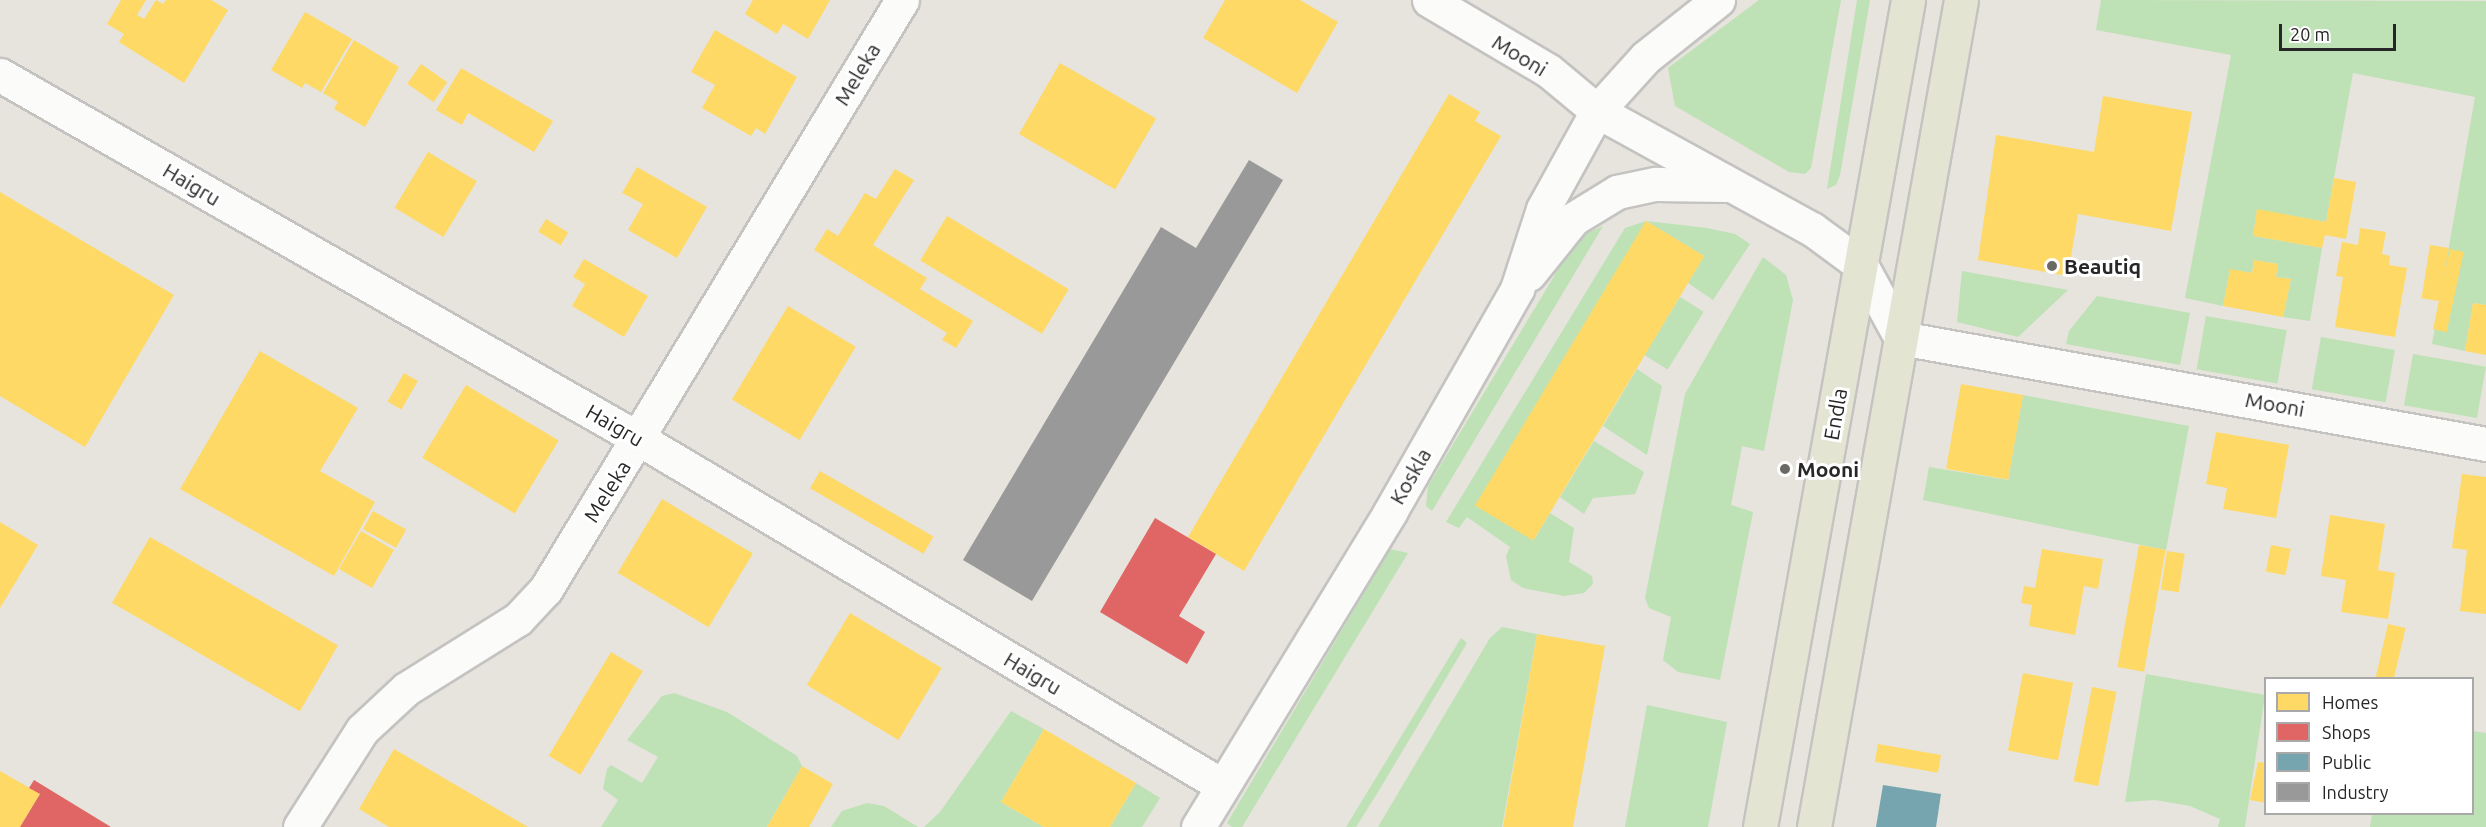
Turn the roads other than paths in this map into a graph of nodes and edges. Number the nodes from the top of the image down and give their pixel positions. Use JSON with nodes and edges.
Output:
{"nodes":[{"id":1,"x":902,"y":0,"type":"edge"},
{"id":2,"x":1429,"y":0,"type":"edge"},
{"id":3,"x":1718,"y":0,"type":"edge"},
{"id":4,"x":1908,"y":0,"type":"edge"},
{"id":5,"x":1961,"y":0,"type":"edge"},
{"id":6,"x":0,"y":75,"type":"edge"},
{"id":7,"x":1597,"y":111,"type":"junction"},
{"id":8,"x":1729,"y":185,"type":"junction"},
{"id":9,"x":1860,"y":265,"type":"junction"},
{"id":10,"x":1517,"y":289,"type":"junction"},
{"id":11,"x":1901,"y":338,"type":"junction"},
{"id":12,"x":639,"y":439,"type":"junction"},
{"id":13,"x":2486,"y":444,"type":"edge"},
{"id":14,"x":1222,"y":786,"type":"junction"},
{"id":15,"x":300,"y":827,"type":"edge"},
{"id":16,"x":1198,"y":827,"type":"edge"},
{"id":17,"x":1760,"y":827,"type":"edge"},
{"id":18,"x":1814,"y":827,"type":"edge"}],
"edges":[{"from":1,"to":12,"type":"street","name":"Meleka"},
{"from":2,"to":7,"type":"street","name":"Mooni"},
{"from":3,"to":7,"type":"street","name":"Koskla"},
{"from":4,"to":9,"type":"main road","name":"Endla"},
{"from":5,"to":11,"type":"main road"},
{"from":6,"to":12,"type":"street","name":"Haigru"},
{"from":7,"to":8,"type":"street","name":"Mooni"},
{"from":7,"to":10,"type":"street","name":"Koskla"},
{"from":8,"to":9,"type":"street","name":"Mooni"},
{"from":8,"to":10,"type":"street"},
{"from":9,"to":11,"type":"street","name":"Mooni"},
{"from":9,"to":17,"type":"main road","name":"Endla"},
{"from":10,"to":14,"type":"street","name":"Koskla"},
{"from":11,"to":13,"type":"street","name":"Mooni"},
{"from":11,"to":18,"type":"main road"},
{"from":12,"to":14,"type":"street","name":"Haigru"},
{"from":12,"to":15,"type":"street","name":"Meleka"},
{"from":14,"to":16,"type":"street","name":"Koskla"}]}
